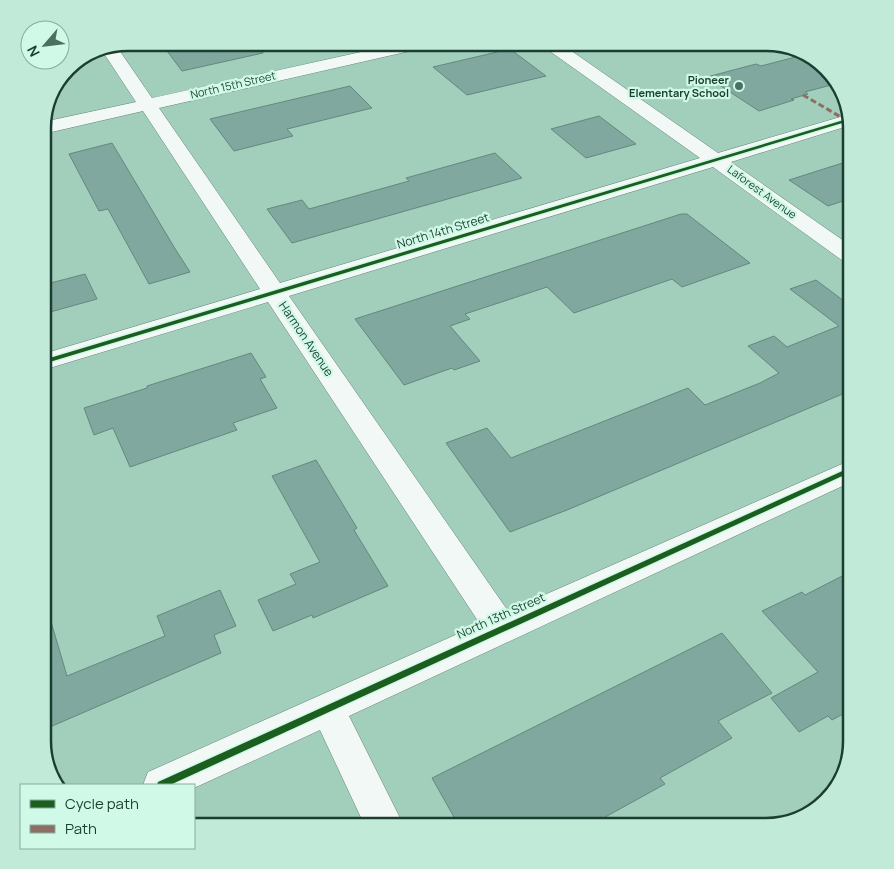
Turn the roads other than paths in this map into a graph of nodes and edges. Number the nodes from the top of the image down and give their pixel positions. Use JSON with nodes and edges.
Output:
{"nodes":[{"id":1,"x":388,"y":51,"type":"edge"},
{"id":2,"x":561,"y":51,"type":"edge"},
{"id":3,"x":113,"y":53,"type":"edge"},
{"id":4,"x":148,"y":105,"type":"junction"},
{"id":5,"x":842,"y":122,"type":"edge"},
{"id":6,"x":51,"y":126,"type":"edge"},
{"id":7,"x":716,"y":160,"type":"junction"},
{"id":8,"x":843,"y":250,"type":"edge"},
{"id":9,"x":274,"y":292,"type":"junction"},
{"id":10,"x":51,"y":360,"type":"edge"},
{"id":11,"x":843,"y":474,"type":"edge"},
{"id":12,"x":501,"y":628,"type":"junction"},
{"id":13,"x":328,"y":708,"type":"junction"},
{"id":14,"x":163,"y":784,"type":"edge"},
{"id":15,"x":381,"y":818,"type":"edge"}],
"edges":[{"from":1,"to":4,"type":"street","name":"North 15th Street"},
{"from":2,"to":7,"type":"street","name":"Laforest Avenue"},
{"from":3,"to":4,"type":"street","name":"Harmon Avenue"},
{"from":4,"to":6,"type":"street","name":"North 15th Street"},
{"from":4,"to":9,"type":"street","name":"Harmon Avenue"},
{"from":5,"to":7,"type":"street","name":"North 14th Street"},
{"from":7,"to":8,"type":"street","name":"Laforest Avenue"},
{"from":7,"to":9,"type":"street","name":"North 14th Street"},
{"from":9,"to":10,"type":"street","name":"North 14th Street"},
{"from":9,"to":12,"type":"street","name":"Harmon Avenue"},
{"from":11,"to":12,"type":"street","name":"North 13th Street"},
{"from":12,"to":13,"type":"street","name":"North 13th Street"},
{"from":13,"to":14,"type":"street","name":"North 13th Street"},
{"from":13,"to":15,"type":"street"}]}
